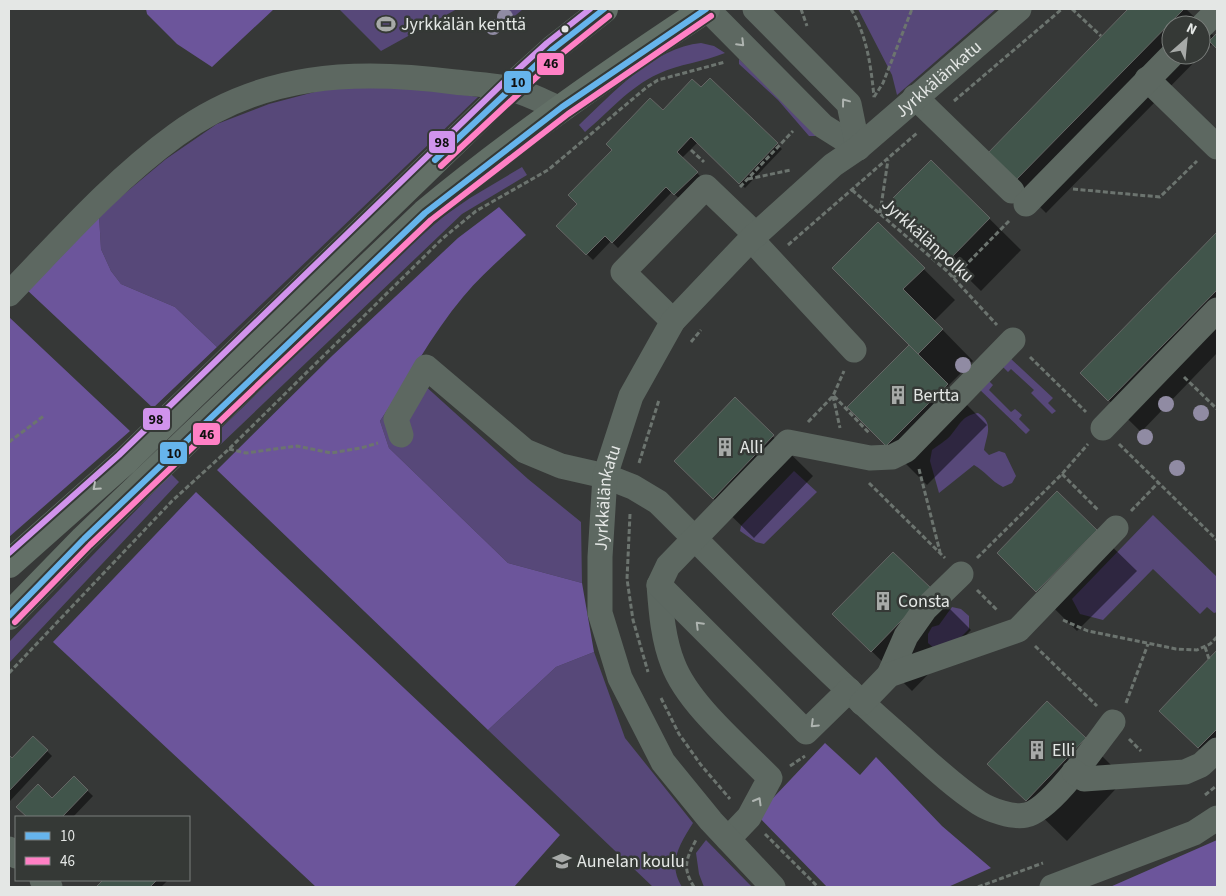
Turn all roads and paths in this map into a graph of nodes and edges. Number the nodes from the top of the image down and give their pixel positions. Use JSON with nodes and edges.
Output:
{"nodes":[{"id":1,"x":604,"y":9,"type":"edge"},
{"id":2,"x":706,"y":9,"type":"edge"},
{"id":3,"x":755,"y":9,"type":"edge"},
{"id":4,"x":851,"y":9,"type":"edge"},
{"id":5,"x":912,"y":9,"type":"edge"},
{"id":6,"x":1019,"y":9,"type":"edge"},
{"id":7,"x":1062,"y":9,"type":"edge"},
{"id":8,"x":1072,"y":9,"type":"edge"},
{"id":9,"x":1101,"y":36,"type":"dead end"},
{"id":10,"x":744,"y":46,"type":"junction"},
{"id":11,"x":1162,"y":65,"type":"edge"},
{"id":12,"x":1147,"y":80,"type":"junction"},
{"id":13,"x":509,"y":88,"type":"junction"},
{"id":14,"x":915,"y":97,"type":"junction"},
{"id":15,"x":561,"y":109,"type":"junction"},
{"id":16,"x":935,"y":117,"type":"junction"},
{"id":17,"x":793,"y":131,"type":"dead end"},
{"id":18,"x":1216,"y":145,"type":"edge"},
{"id":19,"x":858,"y":148,"type":"junction"},
{"id":20,"x":888,"y":159,"type":"junction"},
{"id":21,"x":852,"y":190,"type":"junction"},
{"id":22,"x":1027,"y":194,"type":"junction"},
{"id":23,"x":725,"y":204,"type":"junction"},
{"id":24,"x":880,"y":214,"type":"junction"},
{"id":25,"x":754,"y":237,"type":"junction"},
{"id":26,"x":770,"y":260,"type":"junction"},
{"id":27,"x":953,"y":278,"type":"junction"},
{"id":28,"x":9,"y":294,"type":"edge"},
{"id":29,"x":1217,"y":310,"type":"edge"},
{"id":30,"x":983,"y":313,"type":"dead end"},
{"id":31,"x":673,"y":321,"type":"junction"},
{"id":32,"x":702,"y":328,"type":"dead end"},
{"id":33,"x":1013,"y":340,"type":"dead end"},
{"id":34,"x":686,"y":350,"type":"dead end"},
{"id":35,"x":854,"y":350,"type":"joint"},
{"id":36,"x":1167,"y":361,"type":"junction"},
{"id":37,"x":833,"y":396,"type":"junction"},
{"id":38,"x":660,"y":398,"type":"dead end"},
{"id":39,"x":1217,"y":409,"type":"edge"},
{"id":40,"x":45,"y":415,"type":"dead end"},
{"id":41,"x":1103,"y":428,"type":"joint"},
{"id":42,"x":401,"y":435,"type":"joint"},
{"id":43,"x":9,"y":442,"type":"edge"},
{"id":44,"x":788,"y":442,"type":"junction"},
{"id":45,"x":229,"y":449,"type":"junction"},
{"id":46,"x":846,"y":453,"type":"junction"},
{"id":47,"x":899,"y":453,"type":"junction"},
{"id":48,"x":1062,"y":474,"type":"junction"},
{"id":49,"x":605,"y":476,"type":"junction"},
{"id":50,"x":1158,"y":482,"type":"dead end"},
{"id":51,"x":633,"y":487,"type":"junction"},
{"id":52,"x":1116,"y":528,"type":"junction"},
{"id":53,"x":695,"y":538,"type":"junction"},
{"id":54,"x":940,"y":553,"type":"dead end"},
{"id":55,"x":9,"y":564,"type":"edge"},
{"id":56,"x":961,"y":574,"type":"joint"},
{"id":57,"x":659,"y":585,"type":"junction"},
{"id":58,"x":1035,"y":614,"type":"junction"},
{"id":59,"x":9,"y":616,"type":"edge"},
{"id":60,"x":1217,"y":637,"type":"edge"},
{"id":61,"x":1148,"y":644,"type":"junction"},
{"id":62,"x":1205,"y":647,"type":"junction"},
{"id":63,"x":1209,"y":659,"type":"dead end"},
{"id":64,"x":9,"y":673,"type":"edge"},
{"id":65,"x":649,"y":674,"type":"dead end"},
{"id":66,"x":888,"y":675,"type":"junction"},
{"id":67,"x":660,"y":696,"type":"dead end"},
{"id":68,"x":856,"y":697,"type":"junction"},
{"id":69,"x":1113,"y":722,"type":"joint"},
{"id":70,"x":1217,"y":750,"type":"edge"},
{"id":71,"x":1074,"y":772,"type":"junction"},
{"id":72,"x":748,"y":817,"type":"junction"},
{"id":73,"x":1217,"y":818,"type":"edge"},
{"id":74,"x":728,"y":839,"type":"junction"},
{"id":75,"x":773,"y":887,"type":"edge"},
{"id":76,"x":818,"y":887,"type":"edge"},
{"id":77,"x":1052,"y":887,"type":"edge"}],
"edges":[{"from":1,"to":13,"type":"main road"},
{"from":2,"to":10,"type":"street","one_way":true},
{"from":2,"to":15,"type":"main road"},
{"from":19,"to":3,"type":"street","one_way":true},
{"from":4,"to":5,"type":"path"},
{"from":6,"to":14,"type":"street","name":"Jyrkkälänkatu"},
{"from":7,"to":16,"type":"path"},
{"from":8,"to":9,"type":"path"},
{"from":10,"to":19,"type":"street"},
{"from":10,"to":45,"type":"path"},
{"from":11,"to":12,"type":"street"},
{"from":12,"to":18,"type":"street"},
{"from":12,"to":22,"type":"street"},
{"from":13,"to":15,"type":"street"},
{"from":13,"to":28,"type":"street"},
{"from":13,"to":55,"type":"main road","one_way":true},
{"from":14,"to":16,"type":"street"},
{"from":14,"to":19,"type":"street","name":"Jyrkkälänkatu"},
{"from":15,"to":59,"type":"main road"},
{"from":16,"to":20,"type":"path"},
{"from":16,"to":22,"type":"street"},
{"from":17,"to":23,"type":"path"},
{"from":18,"to":22,"type":"path"},
{"from":19,"to":25,"type":"street","name":"Jyrkkälänkatu"},
{"from":20,"to":21,"type":"path"},
{"from":20,"to":24,"type":"path"},
{"from":21,"to":24,"type":"path","name":"Jyrkkälänpolku"},
{"from":21,"to":26,"type":"path"},
{"from":22,"to":27,"type":"path"},
{"from":23,"to":25,"type":"street"},
{"from":23,"to":31,"type":"street"},
{"from":24,"to":27,"type":"path","name":"Jyrkkälänpolku"},
{"from":25,"to":26,"type":"street"},
{"from":25,"to":31,"type":"street","name":"Jyrkkälänkatu"},
{"from":26,"to":35,"type":"street"},
{"from":27,"to":30,"type":"path","name":"Jyrkkälänpolku"},
{"from":29,"to":36,"type":"street"},
{"from":31,"to":49,"type":"street","name":"Jyrkkälänkatu"},
{"from":32,"to":34,"type":"path"},
{"from":33,"to":47,"type":"street"},
{"from":35,"to":37,"type":"path"},
{"from":36,"to":39,"type":"path"},
{"from":36,"to":41,"type":"street"},
{"from":37,"to":44,"type":"path"},
{"from":37,"to":46,"type":"path"},
{"from":37,"to":47,"type":"path"},
{"from":38,"to":51,"type":"path"},
{"from":40,"to":43,"type":"path"},
{"from":41,"to":48,"type":"path"},
{"from":42,"to":45,"type":"path"},
{"from":42,"to":49,"type":"street"},
{"from":44,"to":46,"type":"street"},
{"from":44,"to":53,"type":"street"},
{"from":45,"to":64,"type":"path"},
{"from":46,"to":47,"type":"street"},
{"from":47,"to":54,"type":"path"},
{"from":48,"to":52,"type":"path"},
{"from":48,"to":56,"type":"path"},
{"from":49,"to":51,"type":"street"},
{"from":49,"to":74,"type":"street","name":"Jyrkkälänkatu"},
{"from":50,"to":52,"type":"path"},
{"from":51,"to":53,"type":"street"},
{"from":51,"to":65,"type":"path"},
{"from":52,"to":58,"type":"street"},
{"from":53,"to":57,"type":"street"},
{"from":53,"to":68,"type":"street"},
{"from":56,"to":66,"type":"street"},
{"from":68,"to":57,"type":"street","one_way":true},
{"from":72,"to":57,"type":"street","one_way":true},
{"from":58,"to":61,"type":"path"},
{"from":58,"to":66,"type":"street"},
{"from":60,"to":62,"type":"path"},
{"from":61,"to":62,"type":"path"},
{"from":61,"to":69,"type":"path"},
{"from":62,"to":63,"type":"path"},
{"from":66,"to":68,"type":"street"},
{"from":67,"to":72,"type":"path"},
{"from":68,"to":71,"type":"street"},
{"from":69,"to":71,"type":"street"},
{"from":70,"to":71,"type":"street"},
{"from":72,"to":74,"type":"street"},
{"from":72,"to":76,"type":"path"},
{"from":73,"to":77,"type":"street"},
{"from":74,"to":75,"type":"street","name":"Jyrkkälänkatu"}]}
